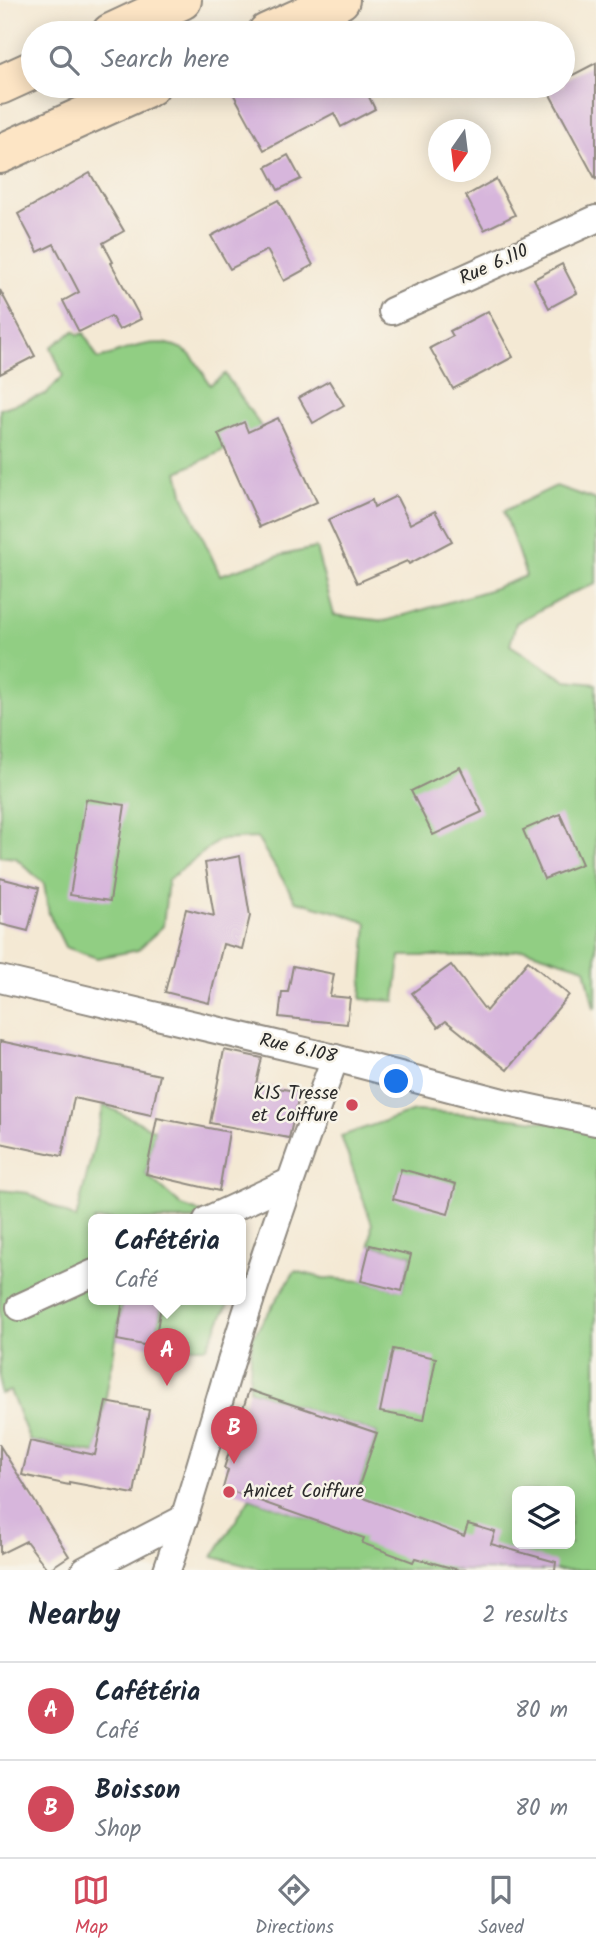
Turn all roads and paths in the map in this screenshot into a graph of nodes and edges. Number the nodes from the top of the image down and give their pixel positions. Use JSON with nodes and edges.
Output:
{"nodes":[{"id":1,"x":182,"y":0,"type":"edge"},
{"id":2,"x":340,"y":0,"type":"edge"},
{"id":3,"x":137,"y":21,"type":"edge"},
{"id":4,"x":294,"y":21,"type":"edge"},
{"id":5,"x":21,"y":75,"type":"edge"},
{"id":6,"x":0,"y":85,"type":"edge"},
{"id":7,"x":124,"y":98,"type":"edge"},
{"id":8,"x":0,"y":154,"type":"edge"},
{"id":9,"x":596,"y":219,"type":"edge"},
{"id":10,"x":392,"y":311,"type":"dead end"},
{"id":11,"x":0,"y":979,"type":"edge"},
{"id":12,"x":335,"y":1058,"type":"junction"},
{"id":13,"x":596,"y":1122,"type":"edge"},
{"id":14,"x":289,"y":1182,"type":"junction"},
{"id":15,"x":221,"y":1214,"type":"edge"},
{"id":16,"x":88,"y":1275,"type":"edge"},
{"id":17,"x":20,"y":1307,"type":"dead end"},
{"id":18,"x":185,"y":1518,"type":"junction"},
{"id":19,"x":85,"y":1570,"type":"edge"},
{"id":20,"x":167,"y":1570,"type":"edge"}],
"edges":[{"from":1,"to":3,"type":"street"},
{"from":2,"to":4,"type":"street"},
{"from":5,"to":6,"type":"street"},
{"from":7,"to":8,"type":"street"},
{"from":9,"to":10,"type":"street","name":"Rue 6.110"},
{"from":11,"to":12,"type":"street","name":"Rue 6.108"},
{"from":12,"to":13,"type":"street","name":"Rue 6.108"},
{"from":12,"to":14,"type":"street"},
{"from":14,"to":15,"type":"street"},
{"from":14,"to":18,"type":"street"},
{"from":16,"to":17,"type":"street"},
{"from":18,"to":19,"type":"street"},
{"from":18,"to":20,"type":"street"}]}
